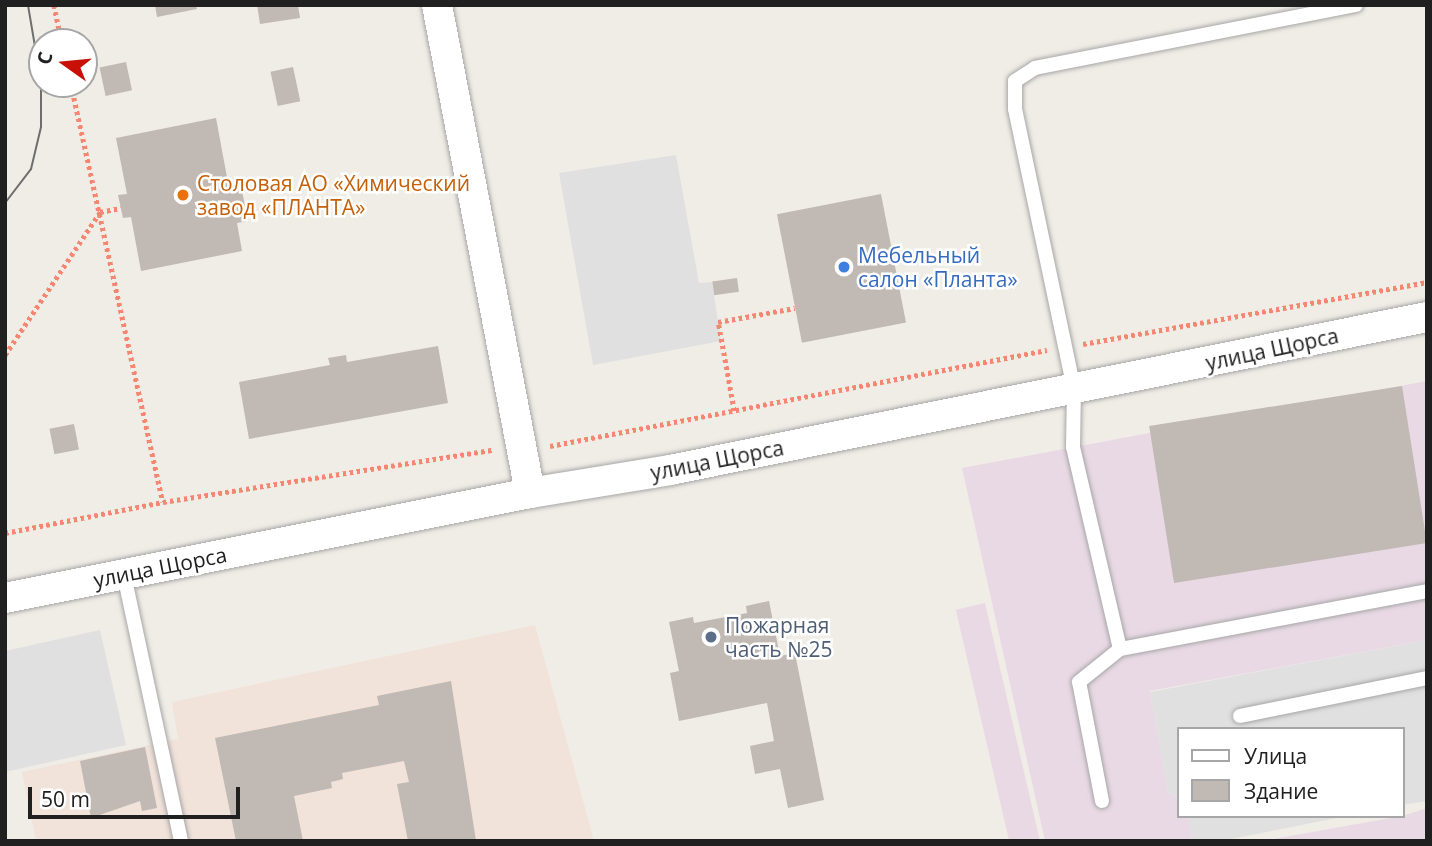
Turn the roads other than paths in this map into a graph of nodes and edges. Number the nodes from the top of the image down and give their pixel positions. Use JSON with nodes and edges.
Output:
{"nodes":[{"id":1,"x":438,"y":5,"type":"edge"},
{"id":2,"x":1356,"y":5,"type":"edge"},
{"id":3,"x":1427,"y":317,"type":"edge"},
{"id":4,"x":1074,"y":389,"type":"junction"},
{"id":5,"x":530,"y":494,"type":"junction"},
{"id":6,"x":124,"y":575,"type":"junction"},
{"id":7,"x":1427,"y":591,"type":"edge"},
{"id":8,"x":5,"y":598,"type":"edge"},
{"id":9,"x":1120,"y":649,"type":"junction"},
{"id":10,"x":1427,"y":678,"type":"edge"},
{"id":11,"x":1240,"y":716,"type":"dead end"},
{"id":12,"x":1102,"y":801,"type":"dead end"},
{"id":13,"x":181,"y":841,"type":"edge"}],
"edges":[{"from":1,"to":5,"type":"street"},
{"from":2,"to":4,"type":"lane"},
{"from":3,"to":4,"type":"street","name":"улица Щорса"},
{"from":4,"to":5,"type":"street","name":"улица Щорса"},
{"from":4,"to":9,"type":"lane"},
{"from":5,"to":6,"type":"street","name":"улица Щорса"},
{"from":6,"to":8,"type":"street","name":"улица Щорса"},
{"from":6,"to":13,"type":"lane"},
{"from":7,"to":9,"type":"lane"},
{"from":9,"to":12,"type":"lane"},
{"from":10,"to":11,"type":"lane"}]}
